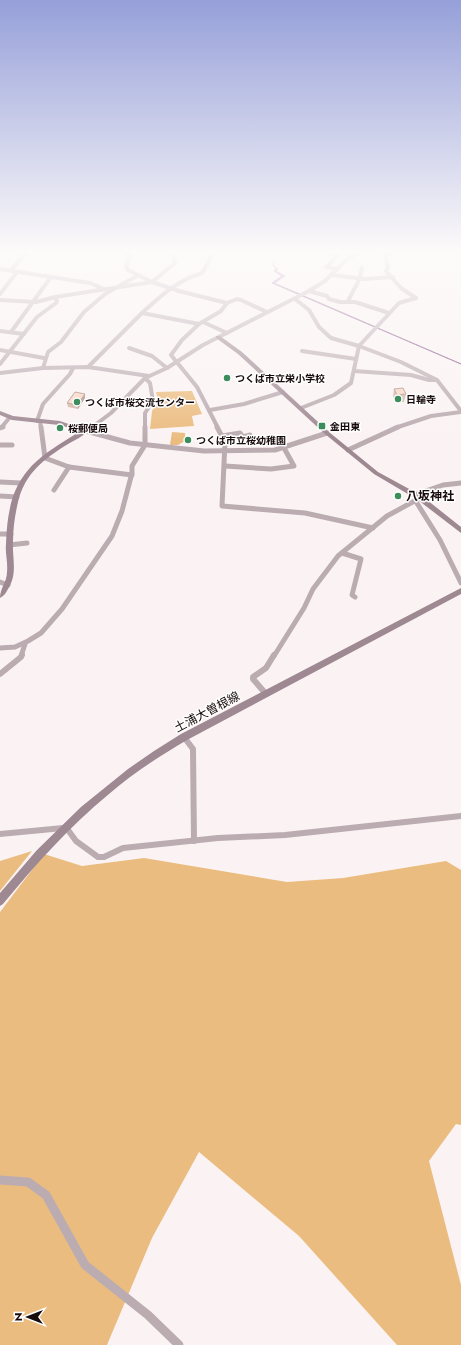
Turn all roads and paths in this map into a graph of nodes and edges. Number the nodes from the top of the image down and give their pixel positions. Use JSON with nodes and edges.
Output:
{"nodes":[{"id":1,"x":23,"y":316,"type":"edge"},
{"id":2,"x":40,"y":316,"type":"edge"},
{"id":3,"x":80,"y":316,"type":"edge"},
{"id":4,"x":139,"y":316,"type":"edge"},
{"id":5,"x":158,"y":316,"type":"edge"},
{"id":6,"x":213,"y":316,"type":"edge"},
{"id":7,"x":260,"y":316,"type":"edge"},
{"id":8,"x":312,"y":316,"type":"edge"},
{"id":9,"x":386,"y":316,"type":"edge"},
{"id":10,"x":201,"y":323,"type":"junction"},
{"id":11,"x":0,"y":331,"type":"edge"},
{"id":12,"x":11,"y":332,"type":"junction"},
{"id":13,"x":227,"y":333,"type":"junction"},
{"id":14,"x":24,"y":334,"type":"junction"},
{"id":15,"x":218,"y":337,"type":"junction"},
{"id":16,"x":359,"y":346,"type":"junction"},
{"id":17,"x":129,"y":348,"type":"dead end"},
{"id":18,"x":0,"y":350,"type":"edge"},
{"id":19,"x":11,"y":351,"type":"junction"},
{"id":20,"x":302,"y":352,"type":"dead end"},
{"id":21,"x":44,"y":358,"type":"junction"},
{"id":22,"x":356,"y":359,"type":"junction"},
{"id":23,"x":177,"y":362,"type":"junction"},
{"id":24,"x":0,"y":364,"type":"edge"},
{"id":25,"x":88,"y":367,"type":"junction"},
{"id":26,"x":42,"y":368,"type":"junction"},
{"id":27,"x":73,"y":368,"type":"junction"},
{"id":28,"x":167,"y":368,"type":"junction"},
{"id":29,"x":354,"y":371,"type":"junction"},
{"id":30,"x":0,"y":373,"type":"edge"},
{"id":31,"x":147,"y":377,"type":"junction"},
{"id":32,"x":437,"y":380,"type":"junction"},
{"id":33,"x":283,"y":392,"type":"junction"},
{"id":34,"x":301,"y":408,"type":"junction"},
{"id":35,"x":210,"y":410,"type":"junction"},
{"id":36,"x":461,"y":412,"type":"edge"},
{"id":37,"x":0,"y":413,"type":"edge"},
{"id":38,"x":10,"y":417,"type":"junction"},
{"id":39,"x":38,"y":421,"type":"junction"},
{"id":40,"x":0,"y":428,"type":"edge"},
{"id":41,"x":86,"y":431,"type":"junction"},
{"id":42,"x":327,"y":434,"type":"junction"},
{"id":43,"x":250,"y":435,"type":"dead end"},
{"id":44,"x":222,"y":436,"type":"junction"},
{"id":45,"x":0,"y":445,"type":"edge"},
{"id":46,"x":12,"y":445,"type":"dead end"},
{"id":47,"x":145,"y":445,"type":"junction"},
{"id":48,"x":284,"y":448,"type":"junction"},
{"id":49,"x":348,"y":450,"type":"junction"},
{"id":50,"x":225,"y":452,"type":"junction"},
{"id":51,"x":44,"y":458,"type":"junction"},
{"id":52,"x":225,"y":466,"type":"junction"},
{"id":53,"x":69,"y":467,"type":"junction"},
{"id":54,"x":132,"y":475,"type":"junction"},
{"id":55,"x":0,"y":482,"type":"edge"},
{"id":56,"x":21,"y":483,"type":"junction"},
{"id":57,"x":461,"y":483,"type":"edge"},
{"id":58,"x":54,"y":490,"type":"dead end"},
{"id":59,"x":0,"y":496,"type":"edge"},
{"id":60,"x":17,"y":497,"type":"junction"},
{"id":61,"x":416,"y":498,"type":"junction"},
{"id":62,"x":373,"y":528,"type":"junction"},
{"id":63,"x":461,"y":531,"type":"edge"},
{"id":64,"x":0,"y":534,"type":"edge"},
{"id":65,"x":11,"y":534,"type":"junction"},
{"id":66,"x":26,"y":543,"type":"dead end"},
{"id":67,"x":9,"y":545,"type":"junction"},
{"id":68,"x":342,"y":552,"type":"junction"},
{"id":69,"x":0,"y":582,"type":"edge"},
{"id":70,"x":461,"y":583,"type":"edge"},
{"id":71,"x":8,"y":585,"type":"junction"},
{"id":72,"x":461,"y":591,"type":"edge"},
{"id":73,"x":0,"y":594,"type":"edge"},
{"id":74,"x":355,"y":598,"type":"dead end"},
{"id":75,"x":25,"y":644,"type":"junction"},
{"id":76,"x":0,"y":648,"type":"edge"},
{"id":77,"x":0,"y":674,"type":"edge"},
{"id":78,"x":266,"y":694,"type":"junction"},
{"id":79,"x":184,"y":737,"type":"junction"},
{"id":80,"x":461,"y":816,"type":"edge"},
{"id":81,"x":63,"y":828,"type":"junction"},
{"id":82,"x":0,"y":834,"type":"edge"},
{"id":83,"x":194,"y":841,"type":"junction"},
{"id":84,"x":0,"y":901,"type":"edge"},
{"id":85,"x":0,"y":1180,"type":"edge"},
{"id":86,"x":179,"y":1345,"type":"edge"}],
"edges":[{"from":1,"to":12,"type":"street"},
{"from":2,"to":14,"type":"street"},
{"from":3,"to":21,"type":"street"},
{"from":4,"to":25,"type":"street"},
{"from":5,"to":10,"type":"street"},
{"from":6,"to":10,"type":"street"},
{"from":7,"to":13,"type":"street"},
{"from":8,"to":16,"type":"street"},
{"from":9,"to":16,"type":"street"},
{"from":10,"to":13,"type":"street"},
{"from":10,"to":23,"type":"street"},
{"from":11,"to":12,"type":"street"},
{"from":12,"to":14,"type":"street"},
{"from":13,"to":15,"type":"street"},
{"from":14,"to":19,"type":"street"},
{"from":15,"to":23,"type":"street"},
{"from":15,"to":33,"type":"main road"},
{"from":16,"to":22,"type":"street"},
{"from":16,"to":32,"type":"street"},
{"from":17,"to":28,"type":"street"},
{"from":18,"to":19,"type":"street"},
{"from":19,"to":21,"type":"street"},
{"from":19,"to":24,"type":"street"},
{"from":20,"to":22,"type":"street"},
{"from":21,"to":26,"type":"street"},
{"from":22,"to":29,"type":"street"},
{"from":23,"to":28,"type":"street"},
{"from":23,"to":35,"type":"street"},
{"from":25,"to":27,"type":"street"},
{"from":25,"to":31,"type":"street"},
{"from":26,"to":27,"type":"street"},
{"from":26,"to":30,"type":"street"},
{"from":27,"to":39,"type":"street"},
{"from":28,"to":31,"type":"street"},
{"from":29,"to":32,"type":"street"},
{"from":29,"to":34,"type":"street"},
{"from":31,"to":41,"type":"street"},
{"from":31,"to":47,"type":"street"},
{"from":32,"to":36,"type":"street"},
{"from":33,"to":34,"type":"main road"},
{"from":33,"to":35,"type":"street"},
{"from":34,"to":42,"type":"main road"},
{"from":35,"to":44,"type":"street"},
{"from":36,"to":49,"type":"street"},
{"from":37,"to":38,"type":"main road"},
{"from":38,"to":39,"type":"main road"},
{"from":38,"to":40,"type":"street"},
{"from":39,"to":41,"type":"main road"},
{"from":39,"to":51,"type":"street"},
{"from":41,"to":47,"type":"street"},
{"from":41,"to":51,"type":"main road"},
{"from":42,"to":48,"type":"street"},
{"from":42,"to":49,"type":"main road"},
{"from":43,"to":44,"type":"street"},
{"from":44,"to":50,"type":"street"},
{"from":45,"to":46,"type":"street"},
{"from":47,"to":50,"type":"street"},
{"from":47,"to":54,"type":"street"},
{"from":48,"to":50,"type":"street"},
{"from":48,"to":52,"type":"street"},
{"from":49,"to":61,"type":"main road"},
{"from":50,"to":52,"type":"street"},
{"from":51,"to":53,"type":"street"},
{"from":51,"to":56,"type":"main road"},
{"from":52,"to":62,"type":"street"},
{"from":53,"to":54,"type":"street"},
{"from":53,"to":58,"type":"street"},
{"from":54,"to":75,"type":"street"},
{"from":55,"to":56,"type":"street"},
{"from":56,"to":60,"type":"main road"},
{"from":57,"to":61,"type":"street"},
{"from":59,"to":60,"type":"street"},
{"from":60,"to":65,"type":"main road"},
{"from":61,"to":62,"type":"street"},
{"from":61,"to":63,"type":"main road"},
{"from":61,"to":70,"type":"street"},
{"from":62,"to":68,"type":"street"},
{"from":64,"to":65,"type":"street"},
{"from":65,"to":67,"type":"main road"},
{"from":66,"to":67,"type":"street"},
{"from":67,"to":71,"type":"main road"},
{"from":68,"to":74,"type":"street"},
{"from":68,"to":78,"type":"street"},
{"from":69,"to":71,"type":"street"},
{"from":71,"to":73,"type":"main road"},
{"from":72,"to":78,"type":"main road","name":"土浦大曽根線"},
{"from":75,"to":76,"type":"street"},
{"from":75,"to":77,"type":"street"},
{"from":78,"to":79,"type":"main road","name":"土浦大曽根線"},
{"from":79,"to":81,"type":"main road","name":"土浦大曽根線"},
{"from":79,"to":83,"type":"street"},
{"from":80,"to":83,"type":"street"},
{"from":81,"to":82,"type":"street"},
{"from":81,"to":83,"type":"street"},
{"from":81,"to":84,"type":"main road","name":"土浦大曽根線"},
{"from":85,"to":86,"type":"street"}]}
